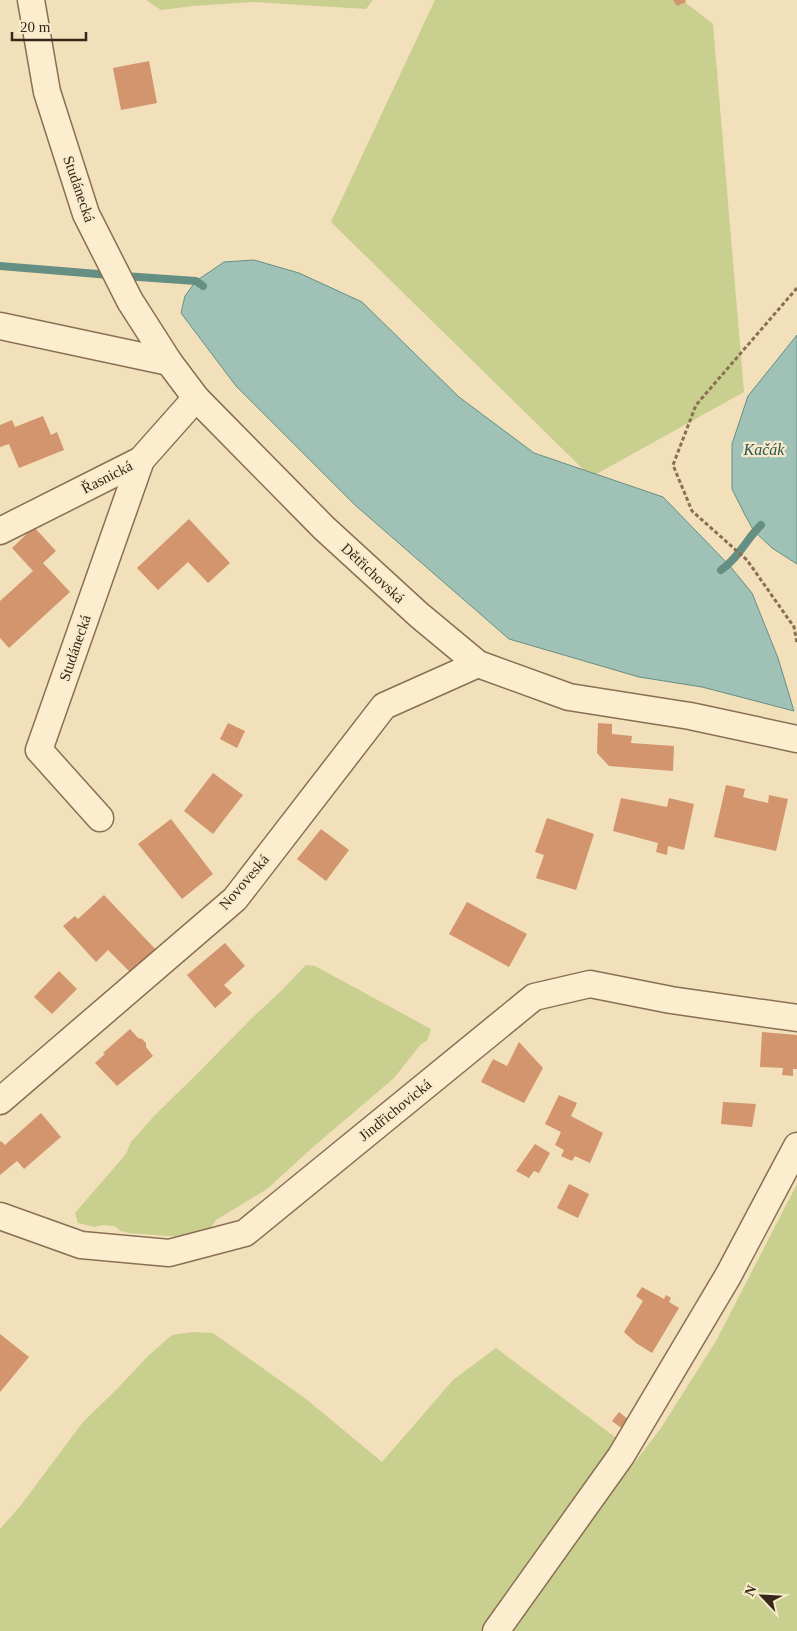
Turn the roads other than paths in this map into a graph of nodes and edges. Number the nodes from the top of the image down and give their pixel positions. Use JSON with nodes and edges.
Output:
{"nodes":[{"id":1,"x":31,"y":0,"type":"edge"},
{"id":2,"x":0,"y":326,"type":"edge"},
{"id":3,"x":169,"y":362,"type":"junction"},
{"id":4,"x":196,"y":398,"type":"junction"},
{"id":5,"x":141,"y":460,"type":"junction"},
{"id":6,"x":0,"y":531,"type":"edge"},
{"id":7,"x":478,"y":664,"type":"junction"},
{"id":8,"x":797,"y":739,"type":"edge"},
{"id":9,"x":100,"y":818,"type":"dead end"},
{"id":10,"x":797,"y":1018,"type":"edge"},
{"id":11,"x":0,"y":1101,"type":"edge"},
{"id":12,"x":797,"y":1146,"type":"edge"},
{"id":13,"x":0,"y":1216,"type":"edge"},
{"id":14,"x":496,"y":1631,"type":"edge"}],
"edges":[{"from":1,"to":3,"type":"street","name":"Studánecká"},
{"from":2,"to":3,"type":"street"},
{"from":3,"to":4,"type":"street","name":"Dětřichovská"},
{"from":4,"to":5,"type":"street","name":"Řasnická"},
{"from":4,"to":7,"type":"street","name":"Dětřichovská"},
{"from":5,"to":6,"type":"street","name":"Řasnická"},
{"from":5,"to":9,"type":"street","name":"Studánecká"},
{"from":7,"to":8,"type":"street","name":"Dětřichovská"},
{"from":7,"to":11,"type":"street","name":"Novoveská"},
{"from":10,"to":13,"type":"street","name":"Jindřichovická"},
{"from":12,"to":14,"type":"street"}]}
